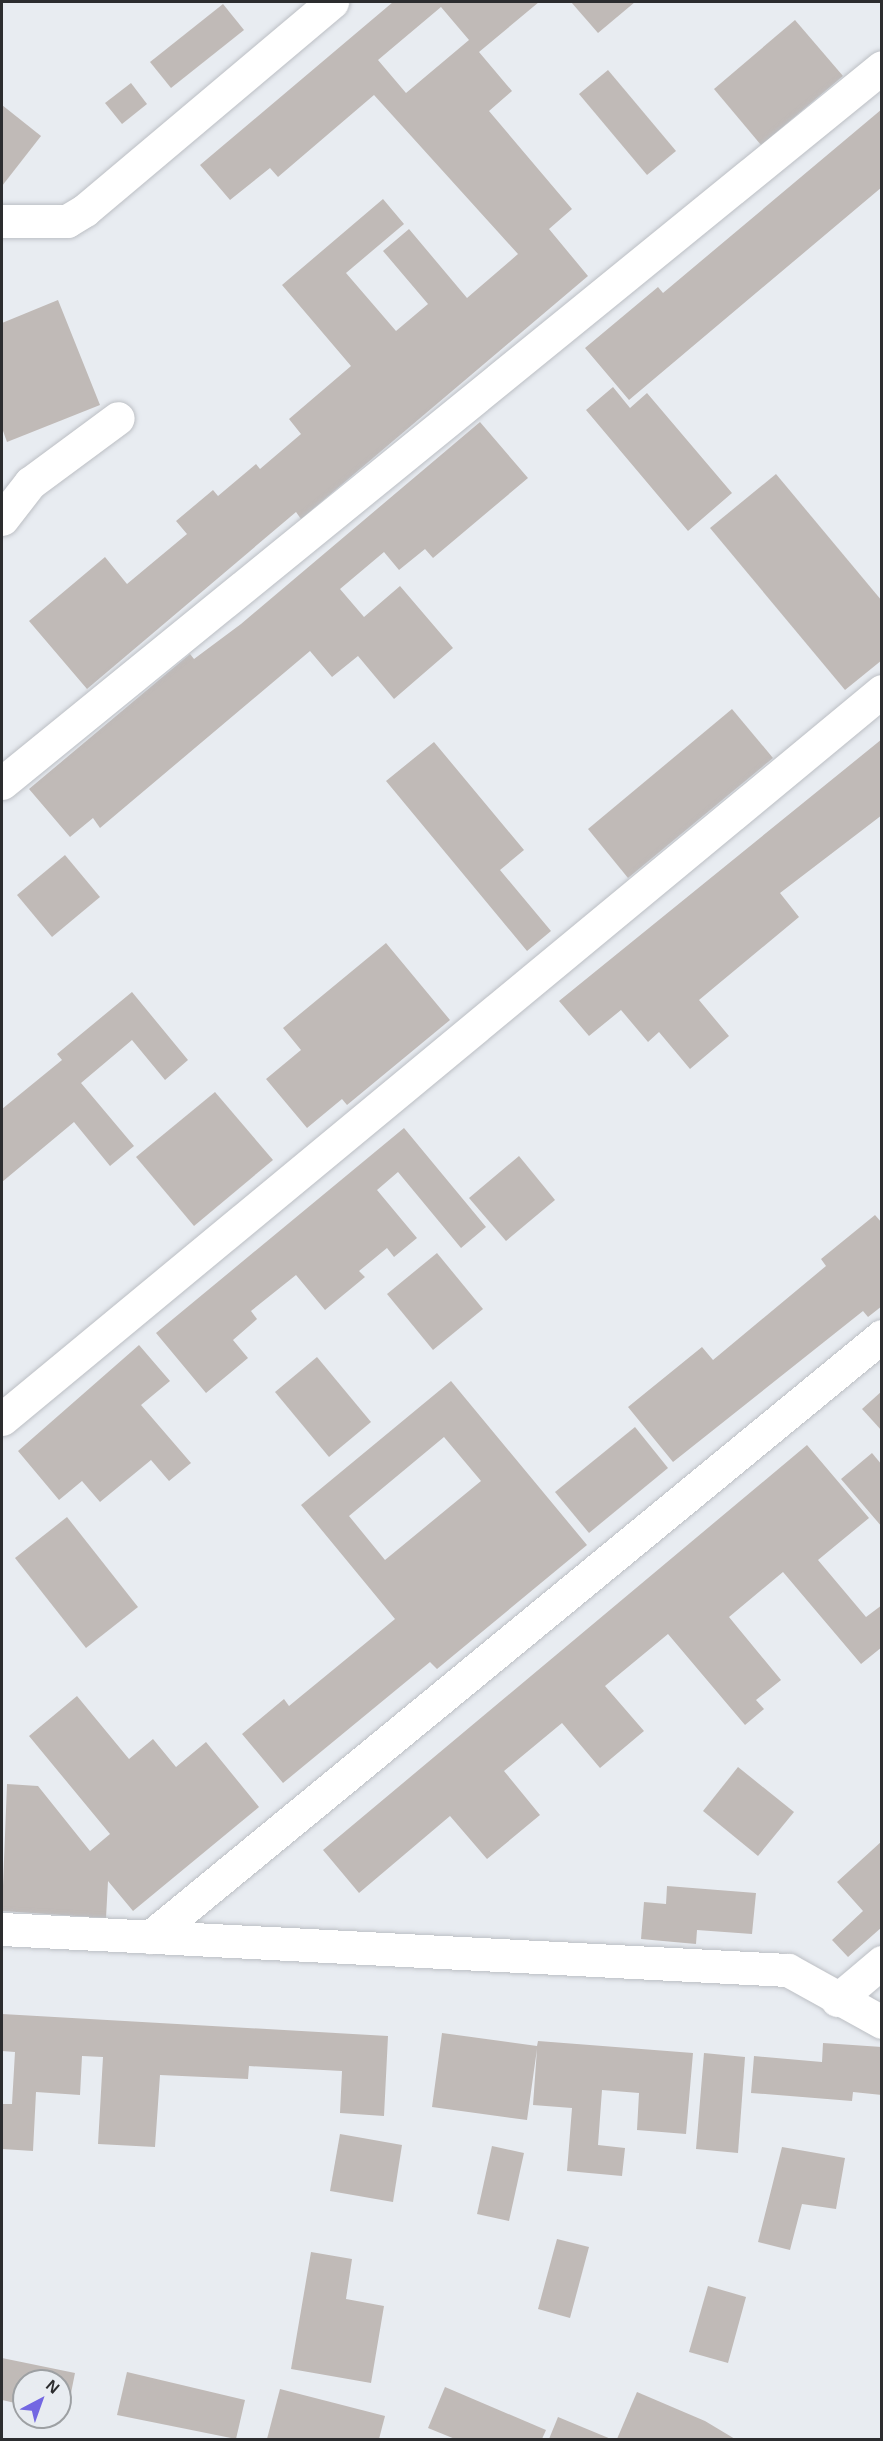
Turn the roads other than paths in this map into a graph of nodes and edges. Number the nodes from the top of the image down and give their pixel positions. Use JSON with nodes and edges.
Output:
{"nodes":[{"id":1,"x":332,"y":2,"type":"edge"},
{"id":2,"x":882,"y":67,"type":"edge"},
{"id":3,"x":2,"y":221,"type":"edge"},
{"id":4,"x":118,"y":418,"type":"dead end"},
{"id":5,"x":2,"y":519,"type":"edge"},
{"id":6,"x":882,"y":691,"type":"edge"},
{"id":7,"x":2,"y":783,"type":"edge"},
{"id":8,"x":882,"y":1336,"type":"edge"},
{"id":9,"x":2,"y":1419,"type":"edge"},
{"id":10,"x":2,"y":1929,"type":"edge"},
{"id":11,"x":150,"y":1937,"type":"junction"},
{"id":12,"x":882,"y":1962,"type":"edge"},
{"id":13,"x":837,"y":2000,"type":"junction"},
{"id":14,"x":882,"y":2022,"type":"edge"}],
"edges":[{"from":1,"to":3,"type":"street"},
{"from":2,"to":7,"type":"street"},
{"from":4,"to":5,"type":"street"},
{"from":6,"to":9,"type":"street"},
{"from":8,"to":11,"type":"street"},
{"from":10,"to":11,"type":"street"},
{"from":11,"to":13,"type":"street"},
{"from":12,"to":13,"type":"street"},
{"from":13,"to":14,"type":"street"}]}
